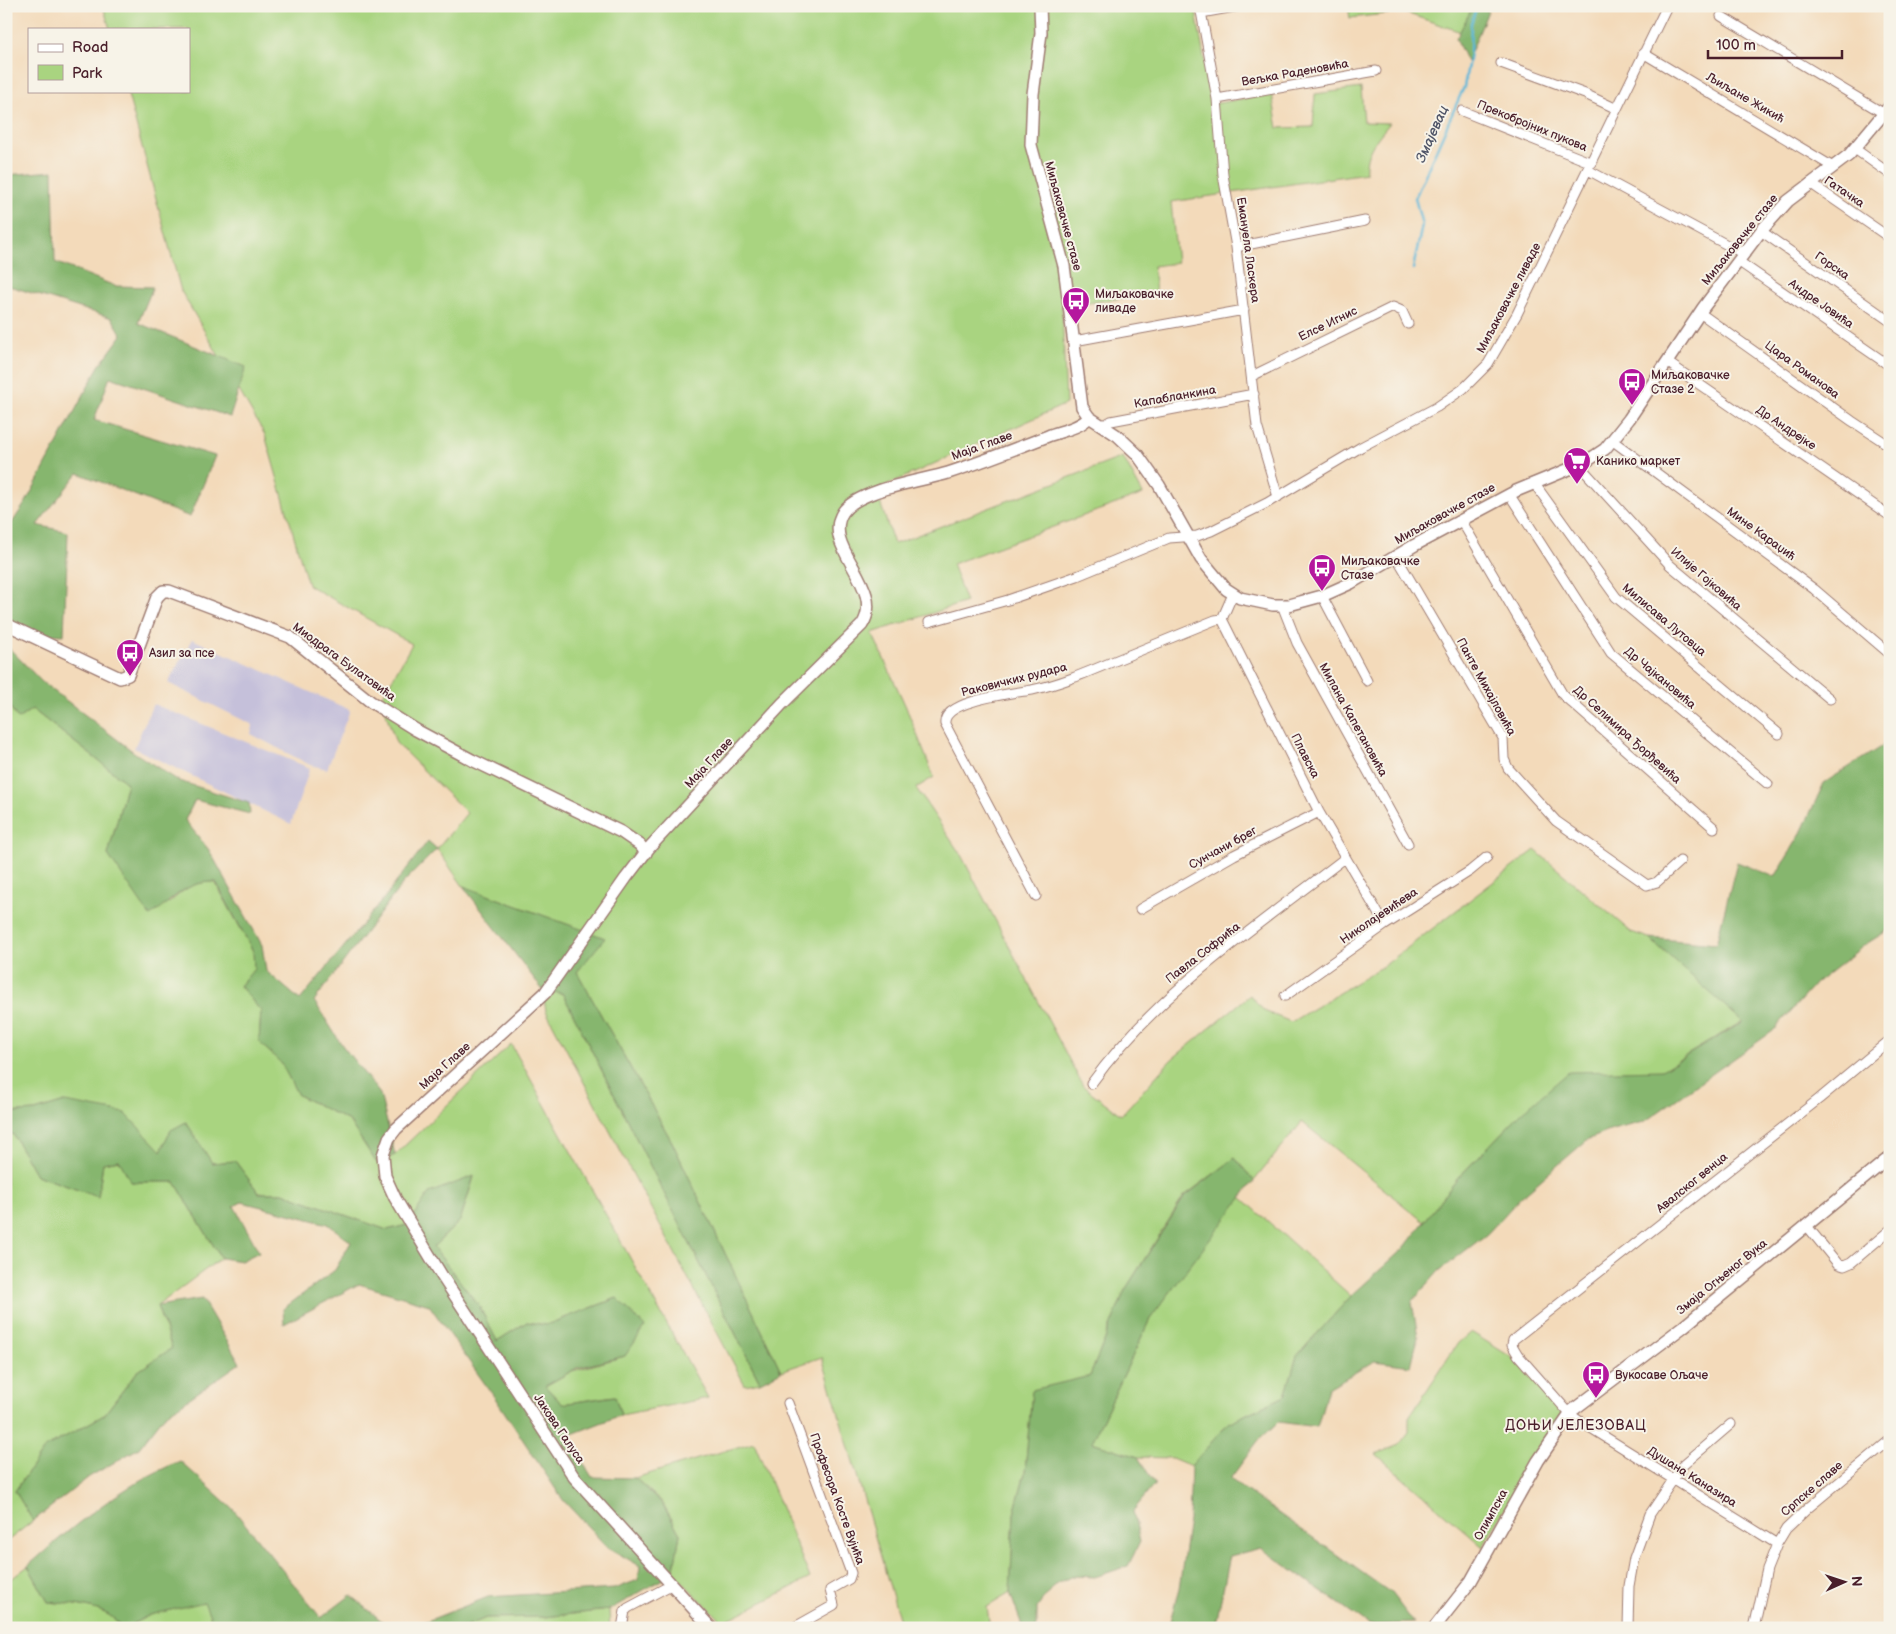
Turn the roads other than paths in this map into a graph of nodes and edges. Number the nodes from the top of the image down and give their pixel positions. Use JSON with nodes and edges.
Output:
{"nodes":[{"id":1,"x":1040,"y":6,"type":"edge"},
{"id":2,"x":1240,"y":6,"type":"edge"},
{"id":3,"x":1667,"y":6,"type":"edge"},
{"id":4,"x":1201,"y":10,"type":"edge"},
{"id":5,"x":1721,"y":16,"type":"dead end"},
{"id":6,"x":1643,"y":53,"type":"junction"},
{"id":7,"x":1502,"y":63,"type":"dead end"},
{"id":8,"x":1376,"y":71,"type":"dead end"},
{"id":9,"x":1217,"y":99,"type":"junction"},
{"id":10,"x":1617,"y":109,"type":"junction"},
{"id":11,"x":1886,"y":109,"type":"edge"},
{"id":12,"x":1462,"y":111,"type":"dead end"},
{"id":13,"x":1855,"y":149,"type":"junction"},
{"id":14,"x":1590,"y":167,"type":"junction"},
{"id":15,"x":1833,"y":167,"type":"junction"},
{"id":16,"x":1890,"y":174,"type":"edge"},
{"id":17,"x":1810,"y":183,"type":"junction"},
{"id":18,"x":1365,"y":221,"type":"dead end"},
{"id":19,"x":1761,"y":232,"type":"junction"},
{"id":20,"x":1890,"y":238,"type":"edge"},
{"id":21,"x":1236,"y":247,"type":"junction"},
{"id":22,"x":1741,"y":257,"type":"junction"},
{"id":23,"x":1244,"y":310,"type":"junction"},
{"id":24,"x":1700,"y":313,"type":"junction"},
{"id":25,"x":1890,"y":321,"type":"edge"},
{"id":26,"x":1408,"y":324,"type":"dead end"},
{"id":27,"x":1074,"y":341,"type":"junction"},
{"id":28,"x":1667,"y":362,"type":"junction"},
{"id":29,"x":1890,"y":366,"type":"edge"},
{"id":30,"x":1252,"y":376,"type":"junction"},
{"id":31,"x":1254,"y":394,"type":"junction"},
{"id":32,"x":1089,"y":417,"type":"junction"},
{"id":33,"x":1102,"y":426,"type":"junction"},
{"id":34,"x":1613,"y":441,"type":"junction"},
{"id":35,"x":1890,"y":446,"type":"edge"},
{"id":36,"x":1579,"y":465,"type":"junction"},
{"id":37,"x":1534,"y":483,"type":"junction"},
{"id":38,"x":1509,"y":494,"type":"junction"},
{"id":39,"x":1278,"y":497,"type":"junction"},
{"id":40,"x":1890,"y":516,"type":"edge"},
{"id":41,"x":1461,"y":520,"type":"junction"},
{"id":42,"x":1187,"y":536,"type":"junction"},
{"id":43,"x":1396,"y":556,"type":"junction"},
{"id":44,"x":1232,"y":594,"type":"junction"},
{"id":45,"x":1322,"y":596,"type":"junction"},
{"id":46,"x":1282,"y":606,"type":"junction"},
{"id":47,"x":1222,"y":619,"type":"junction"},
{"id":48,"x":929,"y":622,"type":"dead end"},
{"id":49,"x":6,"y":624,"type":"edge"},
{"id":50,"x":1890,"y":654,"type":"edge"},
{"id":51,"x":1367,"y":680,"type":"dead end"},
{"id":52,"x":1830,"y":699,"type":"dead end"},
{"id":53,"x":1779,"y":734,"type":"dead end"},
{"id":54,"x":1768,"y":784,"type":"dead end"},
{"id":55,"x":1319,"y":812,"type":"junction"},
{"id":56,"x":1714,"y":828,"type":"dead end"},
{"id":57,"x":1408,"y":844,"type":"dead end"},
{"id":58,"x":646,"y":853,"type":"junction"},
{"id":59,"x":1486,"y":857,"type":"dead end"},
{"id":60,"x":1345,"y":858,"type":"junction"},
{"id":61,"x":1680,"y":861,"type":"dead end"},
{"id":62,"x":1036,"y":896,"type":"dead end"},
{"id":63,"x":1140,"y":909,"type":"dead end"},
{"id":64,"x":1385,"y":925,"type":"junction"},
{"id":65,"x":1286,"y":996,"type":"dead end"},
{"id":66,"x":1890,"y":1040,"type":"edge"},
{"id":67,"x":1091,"y":1084,"type":"dead end"},
{"id":68,"x":1890,"y":1157,"type":"edge"},
{"id":69,"x":411,"y":1226,"type":"joint"},
{"id":70,"x":1807,"y":1226,"type":"junction"},
{"id":71,"x":1890,"y":1230,"type":"edge"},
{"id":72,"x":1512,"y":1345,"type":"joint"},
{"id":73,"x":788,"y":1403,"type":"dead end"},
{"id":74,"x":1570,"y":1414,"type":"junction"},
{"id":75,"x":1731,"y":1424,"type":"dead end"},
{"id":76,"x":1890,"y":1440,"type":"edge"},
{"id":77,"x":1672,"y":1479,"type":"junction"},
{"id":78,"x":1777,"y":1544,"type":"junction"},
{"id":79,"x":671,"y":1585,"type":"junction"},
{"id":80,"x":622,"y":1628,"type":"edge"},
{"id":81,"x":711,"y":1628,"type":"edge"},
{"id":82,"x":793,"y":1628,"type":"edge"},
{"id":83,"x":1434,"y":1628,"type":"edge"},
{"id":84,"x":1628,"y":1628,"type":"edge"},
{"id":85,"x":1754,"y":1628,"type":"edge"}],
"edges":[{"from":1,"to":27,"type":"street","name":"Миљаковачке стазе"},
{"from":2,"to":4,"type":"street"},
{"from":3,"to":6,"type":"street","name":"Миљаковачке ливаде"},
{"from":4,"to":9,"type":"street","name":"Емануела Ласкера"},
{"from":5,"to":11,"type":"street"},
{"from":6,"to":10,"type":"street","name":"Миљаковачке ливаде"},
{"from":6,"to":15,"type":"street","name":"Љиљане Жикић"},
{"from":7,"to":10,"type":"street"},
{"from":8,"to":9,"type":"street","name":"Вељка Раденовића"},
{"from":9,"to":21,"type":"street","name":"Емануела Ласкера"},
{"from":10,"to":14,"type":"street","name":"Миљаковачке ливаде"},
{"from":11,"to":13,"type":"street","name":"Миљаковачке стазе"},
{"from":12,"to":14,"type":"street","name":"Прекобројних пукова"},
{"from":13,"to":15,"type":"street","name":"Миљаковачке стазе"},
{"from":13,"to":16,"type":"street"},
{"from":14,"to":22,"type":"street","name":"Прекобројних пукова"},
{"from":14,"to":39,"type":"street","name":"Миљаковачке ливаде"},
{"from":15,"to":17,"type":"street","name":"Миљаковачке стазе"},
{"from":17,"to":19,"type":"street","name":"Миљаковачке стазе"},
{"from":17,"to":20,"type":"street","name":"Гатачка"},
{"from":18,"to":21,"type":"street"},
{"from":19,"to":22,"type":"street","name":"Миљаковачке стазе"},
{"from":19,"to":25,"type":"street","name":"Горска"},
{"from":21,"to":23,"type":"street","name":"Емануела Ласкера"},
{"from":22,"to":24,"type":"street","name":"Миљаковачке стазе"},
{"from":22,"to":29,"type":"street","name":"Андре Јовића"},
{"from":23,"to":27,"type":"street"},
{"from":23,"to":30,"type":"street","name":"Емануела Ласкера"},
{"from":24,"to":28,"type":"street","name":"Миљаковачке стазе"},
{"from":24,"to":35,"type":"street","name":"Цара Романова"},
{"from":26,"to":30,"type":"street","name":"Елсе Игнис"},
{"from":27,"to":32,"type":"street","name":"Миљаковачке стазе"},
{"from":28,"to":34,"type":"street","name":"Миљаковачке стазе"},
{"from":28,"to":40,"type":"street","name":"Др Андрејке"},
{"from":30,"to":31,"type":"street","name":"Емануела Ласкера"},
{"from":31,"to":33,"type":"street","name":"Капабланкина"},
{"from":31,"to":39,"type":"street","name":"Емануела Ласкера"},
{"from":32,"to":33,"type":"street","name":"Миљаковачке стазе"},
{"from":32,"to":58,"type":"street","name":"Маја Главе"},
{"from":33,"to":42,"type":"street","name":"Миљаковачке стазе"},
{"from":34,"to":36,"type":"street","name":"Миљаковачке стазе"},
{"from":34,"to":50,"type":"street","name":"Мине Караџић"},
{"from":36,"to":37,"type":"street","name":"Миљаковачке стазе"},
{"from":36,"to":52,"type":"street","name":"Илије Гојковића"},
{"from":37,"to":38,"type":"street","name":"Миљаковачке стазе"},
{"from":37,"to":53,"type":"street","name":"Милисава Лутовца"},
{"from":38,"to":41,"type":"street","name":"Миљаковачке стазе"},
{"from":38,"to":54,"type":"street","name":"Др Чајкановића"},
{"from":39,"to":42,"type":"street","name":"Миљаковачке ливаде"},
{"from":41,"to":43,"type":"street","name":"Миљаковачке стазе"},
{"from":41,"to":56,"type":"street","name":"Др Селимира Ђорђевића"},
{"from":42,"to":44,"type":"street","name":"Миљаковачке стазе"},
{"from":42,"to":48,"type":"street","name":"Миљаковачке ливаде"},
{"from":43,"to":45,"type":"street","name":"Миљаковачке стазе"},
{"from":43,"to":61,"type":"street","name":"Панте Михајловића"},
{"from":44,"to":46,"type":"street","name":"Миљаковачке стазе"},
{"from":44,"to":47,"type":"street"},
{"from":45,"to":46,"type":"street","name":"Миљаковачке стазе"},
{"from":45,"to":51,"type":"street"},
{"from":46,"to":57,"type":"street","name":"Милана Капетановића"},
{"from":47,"to":55,"type":"street","name":"Плавска"},
{"from":47,"to":62,"type":"street","name":"Раковичких рудара"},
{"from":49,"to":58,"type":"street","name":"Миодрага Булатовића"},
{"from":55,"to":60,"type":"street","name":"Плавска"},
{"from":55,"to":63,"type":"street","name":"Сунчани брег"},
{"from":58,"to":69,"type":"street","name":"Маја Главе"},
{"from":59,"to":64,"type":"street","name":"Николајевићева"},
{"from":60,"to":64,"type":"street","name":"Плавска"},
{"from":60,"to":67,"type":"street","name":"Павла Софрића"},
{"from":64,"to":65,"type":"street","name":"Николајевићева"},
{"from":66,"to":72,"type":"street","name":"Авалског венца"},
{"from":68,"to":70,"type":"street","name":"Змаја Огњеног Вука"},
{"from":69,"to":79,"type":"street","name":"Јакова Галуса"},
{"from":70,"to":71,"type":"street"},
{"from":70,"to":74,"type":"street","name":"Змаја Огњеног Вука"},
{"from":72,"to":74,"type":"street","name":"Душана Каназира"},
{"from":73,"to":82,"type":"street","name":"Професора Косте Вујића"},
{"from":74,"to":77,"type":"street","name":"Душана Каназира"},
{"from":74,"to":83,"type":"street","name":"Олимпска"},
{"from":75,"to":77,"type":"street"},
{"from":76,"to":78,"type":"street","name":"Српске славе"},
{"from":77,"to":78,"type":"street","name":"Душана Каназира"},
{"from":77,"to":84,"type":"street"},
{"from":78,"to":85,"type":"street","name":"Српске славе"},
{"from":79,"to":80,"type":"street"},
{"from":79,"to":81,"type":"street","name":"Јакова Галуса"}]}
